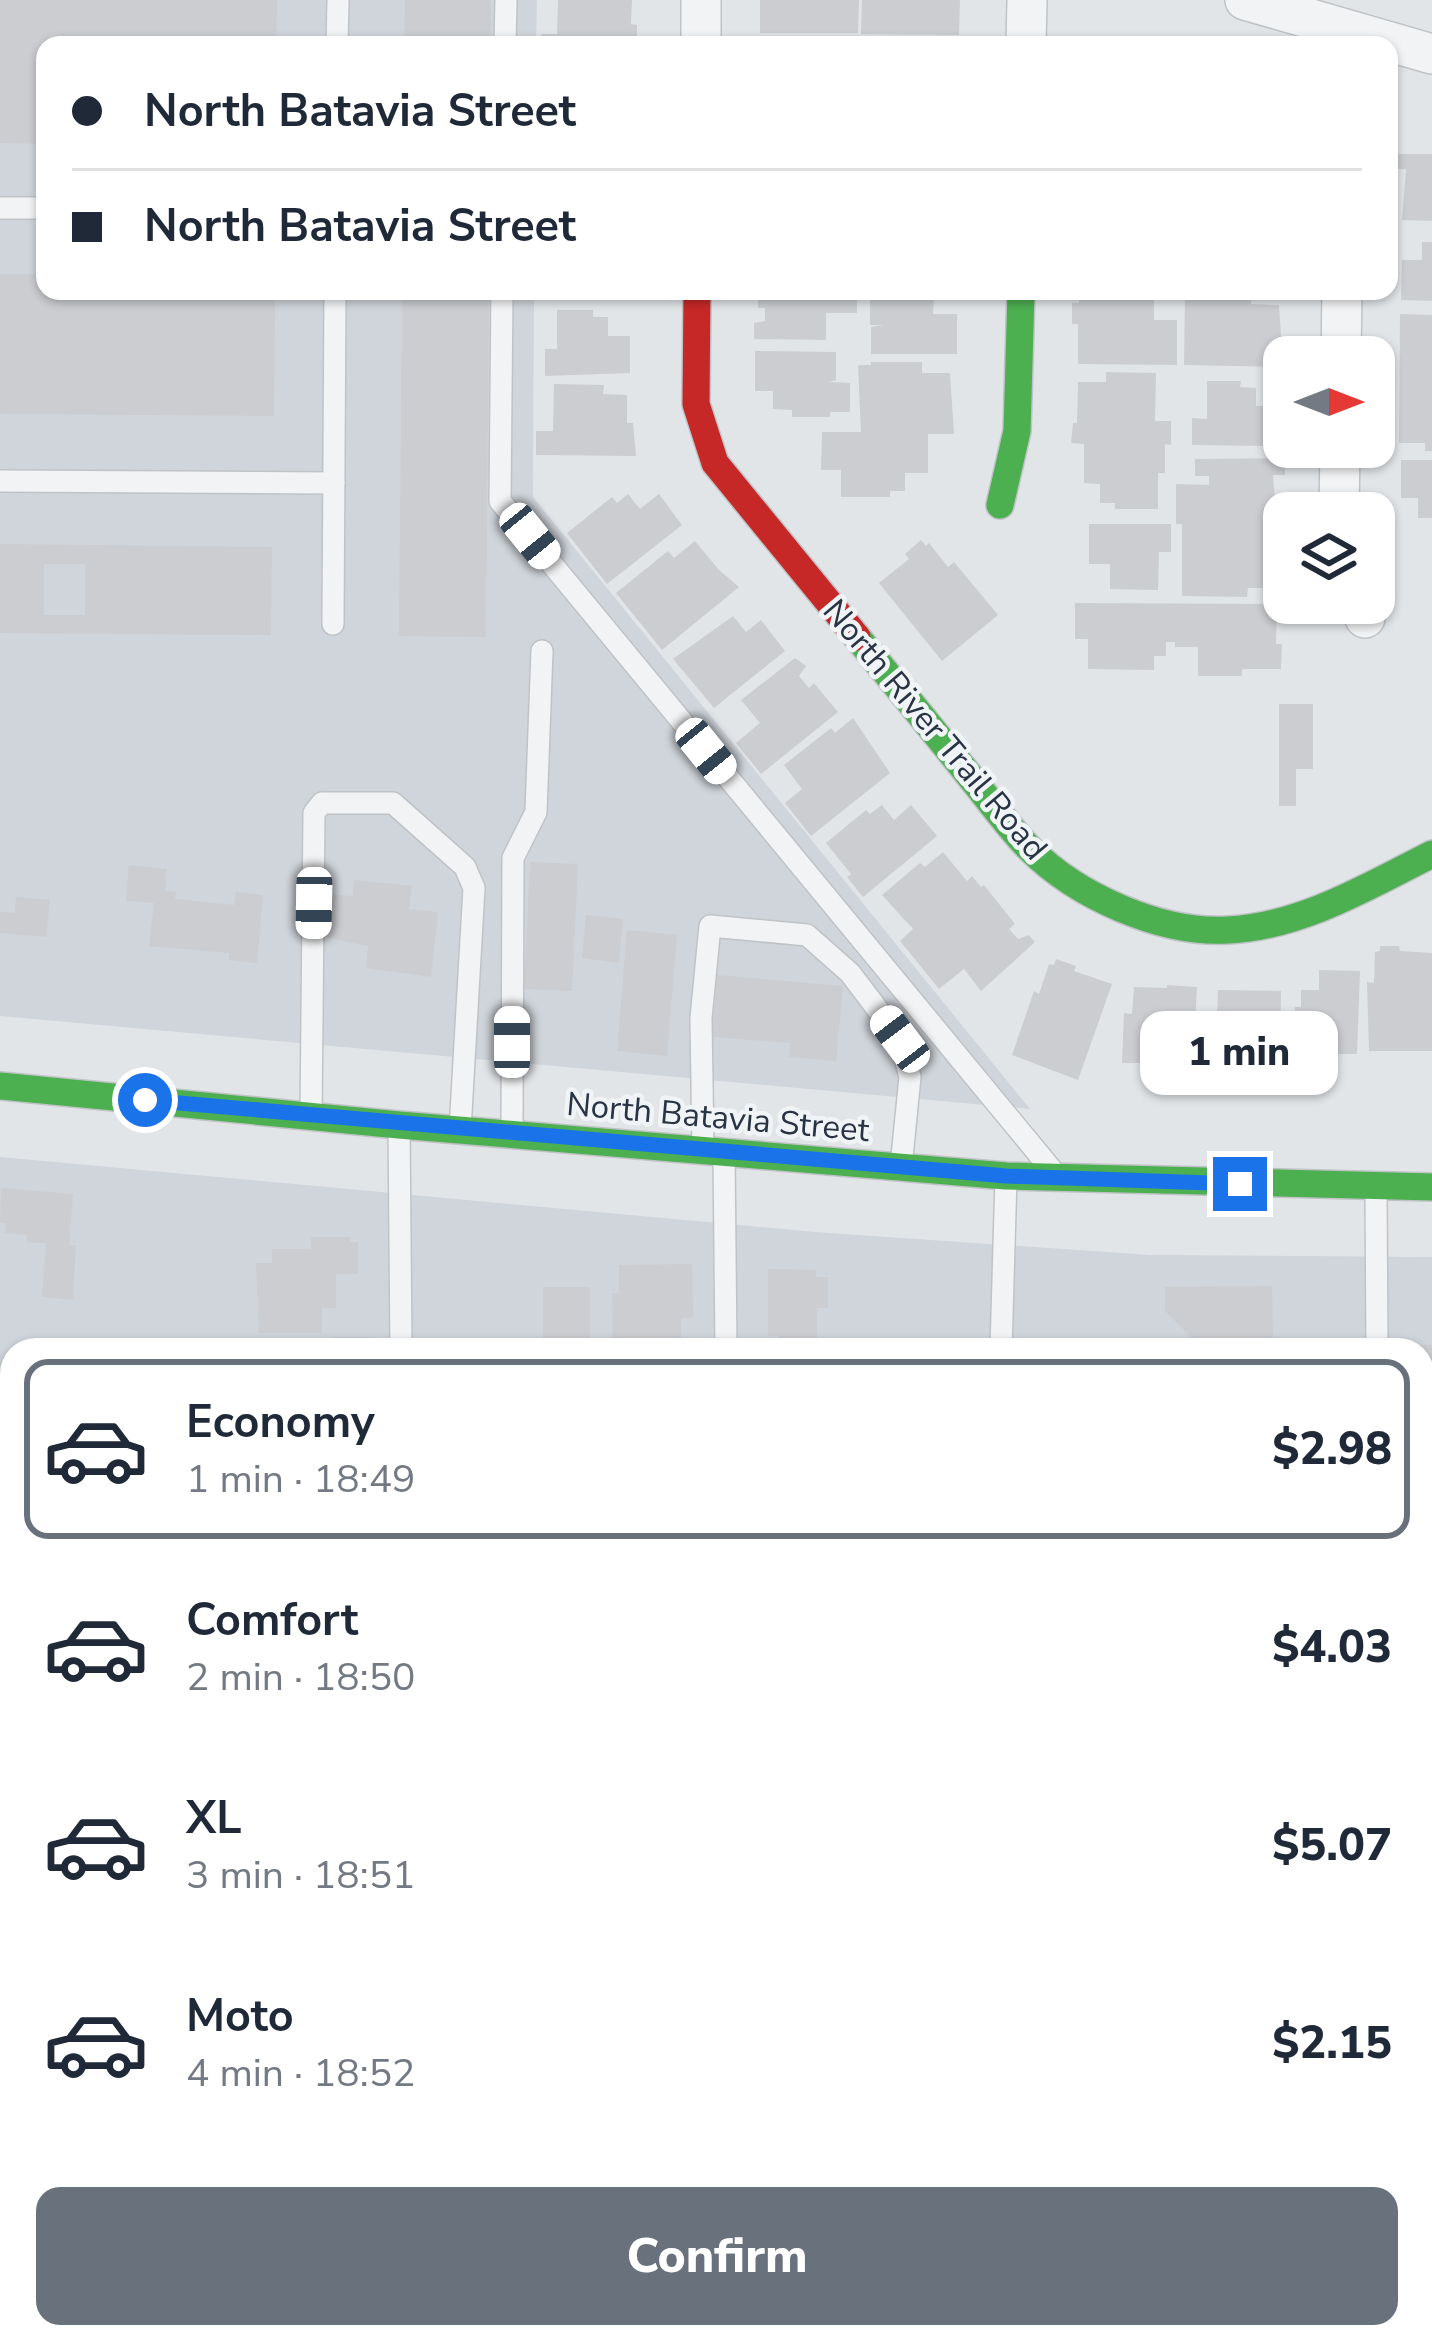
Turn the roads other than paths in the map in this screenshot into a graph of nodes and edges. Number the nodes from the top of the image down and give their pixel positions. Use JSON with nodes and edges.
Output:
{"nodes":[{"id":1,"x":338,"y":0,"type":"edge"},
{"id":2,"x":506,"y":0,"type":"edge"},
{"id":3,"x":701,"y":0,"type":"edge"},
{"id":4,"x":1028,"y":0,"type":"edge"},
{"id":5,"x":1245,"y":0,"type":"edge"},
{"id":6,"x":337,"y":36,"type":"edge"},
{"id":7,"x":505,"y":36,"type":"edge"},
{"id":8,"x":700,"y":36,"type":"edge"},
{"id":9,"x":1026,"y":36,"type":"edge"},
{"id":10,"x":1340,"y":36,"type":"edge"},
{"id":11,"x":1398,"y":48,"type":"edge"},
{"id":12,"x":1432,"y":54,"type":"edge"},
{"id":13,"x":0,"y":208,"type":"edge"},
{"id":14,"x":36,"y":208,"type":"edge"},
{"id":15,"x":335,"y":300,"type":"edge"},
{"id":16,"x":502,"y":300,"type":"edge"},
{"id":17,"x":698,"y":300,"type":"edge"},
{"id":18,"x":1021,"y":300,"type":"edge"},
{"id":19,"x":1342,"y":300,"type":"edge"},
{"id":20,"x":1341,"y":336,"type":"edge"},
{"id":21,"x":0,"y":481,"type":"edge"},
{"id":22,"x":334,"y":483,"type":"junction"},
{"id":23,"x":1000,"y":505,"type":"dead end"},
{"id":24,"x":333,"y":623,"type":"dead end"},
{"id":25,"x":542,"y":651,"type":"dead end"},
{"id":26,"x":1432,"y":854,"type":"edge"},
{"id":27,"x":0,"y":1086,"type":"edge"},
{"id":28,"x":310,"y":1117,"type":"junction"},
{"id":29,"x":399,"y":1126,"type":"junction"},
{"id":30,"x":460,"y":1131,"type":"junction"},
{"id":31,"x":512,"y":1135,"type":"junction"},
{"id":32,"x":713,"y":1152,"type":"junction"},
{"id":33,"x":901,"y":1167,"type":"junction"},
{"id":34,"x":1006,"y":1176,"type":"junction"},
{"id":35,"x":1059,"y":1179,"type":"junction"},
{"id":36,"x":1376,"y":1187,"type":"junction"},
{"id":37,"x":1432,"y":1187,"type":"edge"},
{"id":38,"x":400,"y":1338,"type":"edge"},
{"id":39,"x":725,"y":1338,"type":"edge"},
{"id":40,"x":1000,"y":1338,"type":"edge"},
{"id":41,"x":1377,"y":1338,"type":"edge"}],
"edges":[{"from":1,"to":6,"type":"lane"},
{"from":2,"to":7,"type":"lane"},
{"from":3,"to":8,"type":"street"},
{"from":4,"to":9,"type":"street"},
{"from":5,"to":10,"type":"street"},
{"from":11,"to":12,"type":"street"},
{"from":13,"to":14,"type":"lane"},
{"from":15,"to":22,"type":"lane"},
{"from":16,"to":35,"type":"lane"},
{"from":17,"to":26,"type":"main road","name":"North River Trail Road"},
{"from":18,"to":23,"type":"main road"},
{"from":19,"to":20,"type":"street"},
{"from":21,"to":22,"type":"lane"},
{"from":22,"to":24,"type":"lane"},
{"from":25,"to":31,"type":"lane"},
{"from":27,"to":28,"type":"main road","name":"North Batavia Street"},
{"from":28,"to":29,"type":"main road","name":"North Batavia Street"},
{"from":28,"to":30,"type":"lane"},
{"from":29,"to":30,"type":"main road","name":"North Batavia Street"},
{"from":29,"to":38,"type":"lane"},
{"from":30,"to":31,"type":"main road","name":"North Batavia Street"},
{"from":31,"to":32,"type":"main road","name":"North Batavia Street"},
{"from":32,"to":33,"type":"main road","name":"North Batavia Street"},
{"from":32,"to":33,"type":"lane"},
{"from":32,"to":39,"type":"lane"},
{"from":33,"to":34,"type":"main road","name":"North Batavia Street"},
{"from":34,"to":35,"type":"main road","name":"North Batavia Street"},
{"from":34,"to":40,"type":"lane"},
{"from":35,"to":36,"type":"main road","name":"North Batavia Street"},
{"from":36,"to":37,"type":"main road","name":"North Batavia Street"},
{"from":36,"to":41,"type":"lane"}]}
